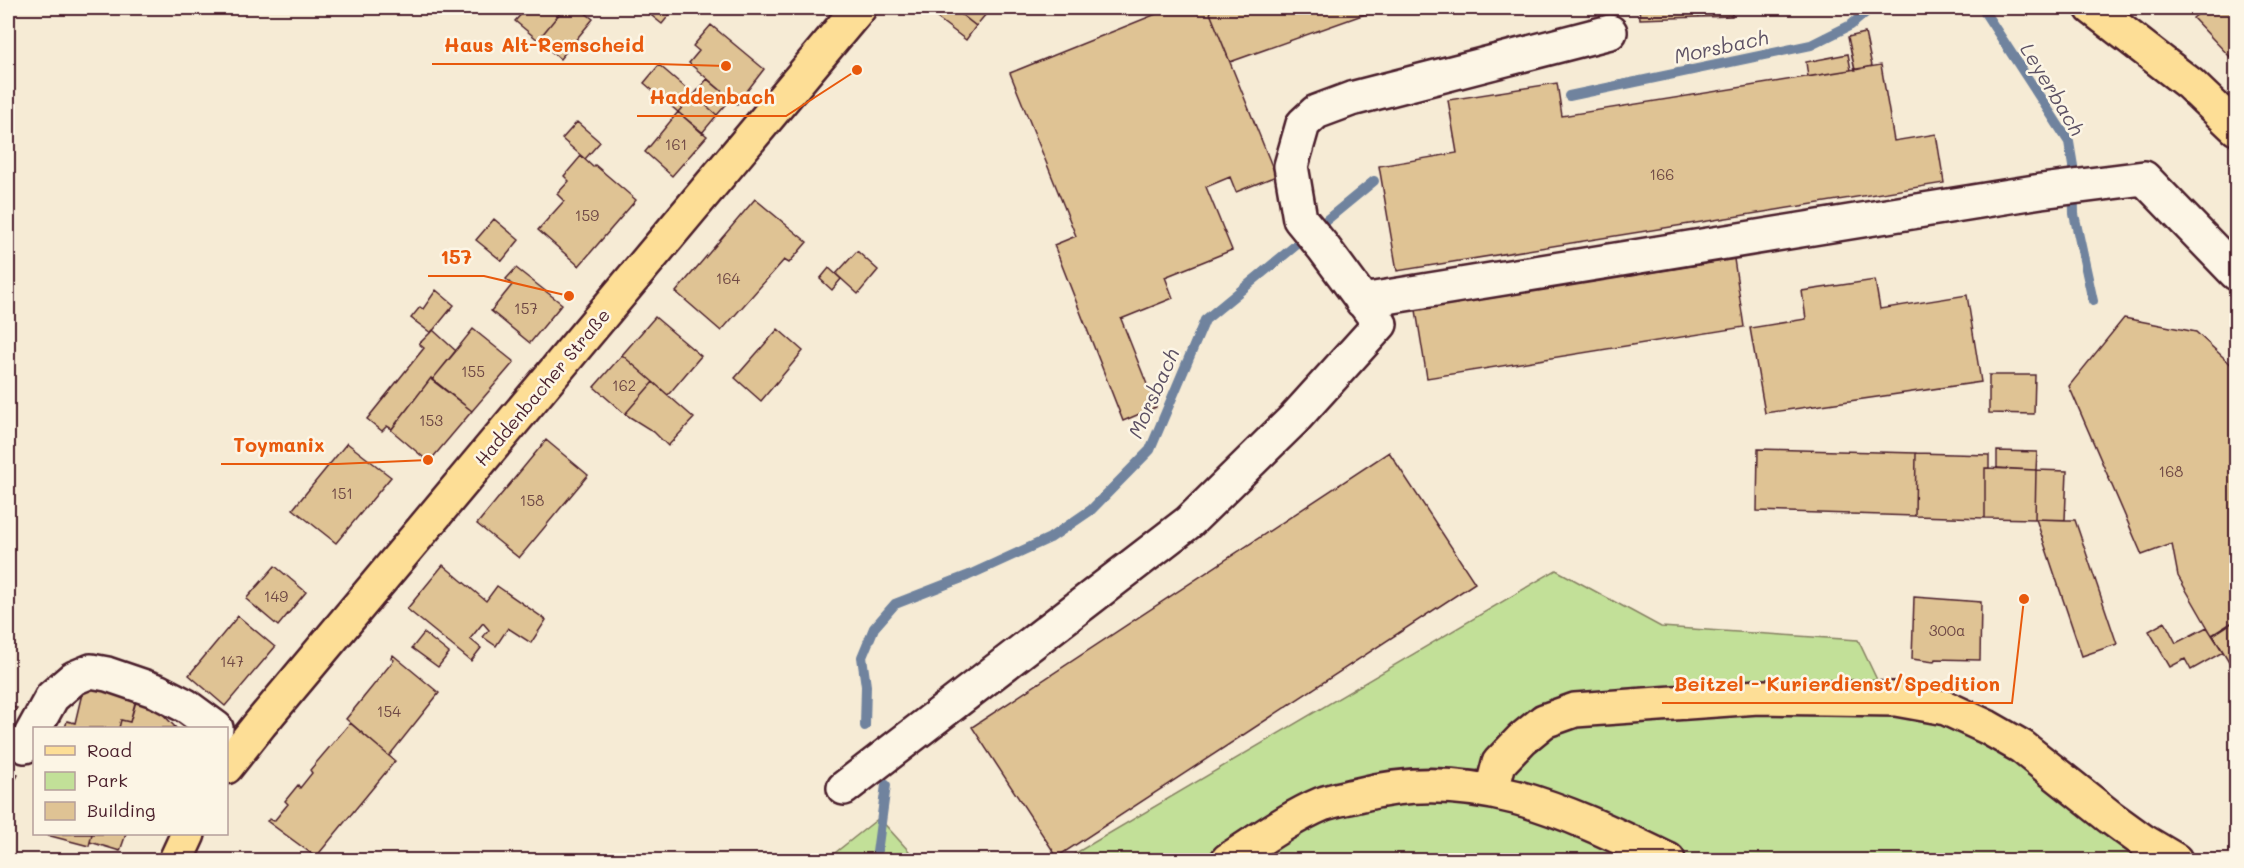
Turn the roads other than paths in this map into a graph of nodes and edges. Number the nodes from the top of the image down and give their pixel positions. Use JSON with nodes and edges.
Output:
{"nodes":[{"id":1,"x":859,"y":8,"type":"edge"},
{"id":2,"x":2092,"y":8,"type":"edge"},
{"id":3,"x":1610,"y":32,"type":"dead end"},
{"id":4,"x":2236,"y":128,"type":"edge"},
{"id":5,"x":2236,"y":273,"type":"edge"},
{"id":6,"x":1362,"y":301,"type":"junction"},
{"id":7,"x":35,"y":727,"type":"edge"},
{"id":8,"x":209,"y":727,"type":"edge"},
{"id":9,"x":33,"y":731,"type":"edge"},
{"id":10,"x":228,"y":745,"type":"edge"},
{"id":11,"x":25,"y":746,"type":"dead end"},
{"id":12,"x":844,"y":788,"type":"dead end"},
{"id":13,"x":1492,"y":790,"type":"junction"},
{"id":14,"x":188,"y":835,"type":"edge"},
{"id":15,"x":176,"y":861,"type":"edge"},
{"id":16,"x":1228,"y":861,"type":"edge"},
{"id":17,"x":1668,"y":861,"type":"edge"},
{"id":18,"x":2175,"y":861,"type":"edge"}],
"edges":[{"from":1,"to":10,"type":"main road","name":"Haddenbacher Straße"},
{"from":2,"to":4,"type":"main road"},
{"from":3,"to":6,"type":"lane"},
{"from":5,"to":6,"type":"lane"},
{"from":6,"to":12,"type":"lane"},
{"from":7,"to":8,"type":"lane"},
{"from":9,"to":11,"type":"lane"},
{"from":13,"to":16,"type":"main road"},
{"from":13,"to":17,"type":"main road"},
{"from":13,"to":18,"type":"main road"},
{"from":14,"to":15,"type":"main road"}]}
